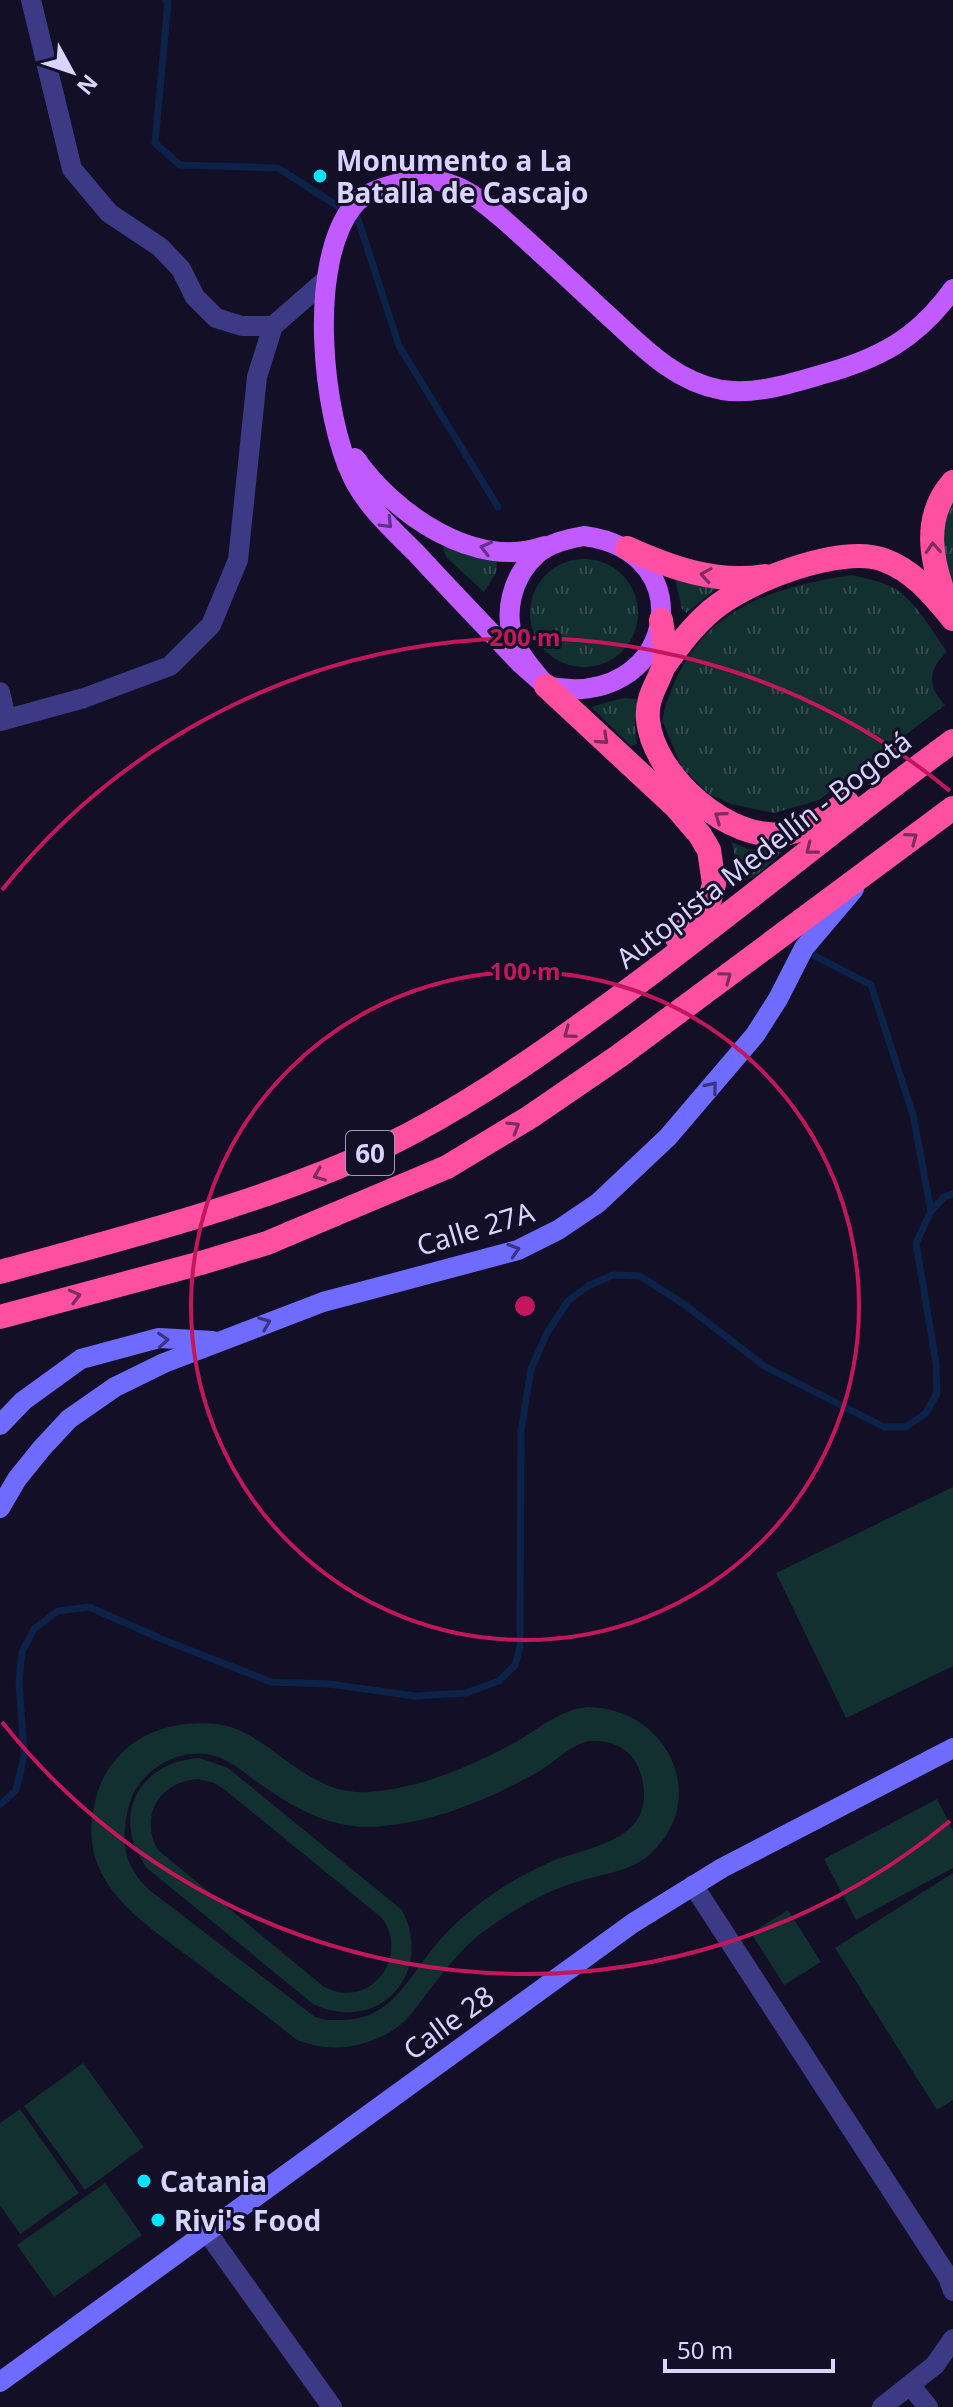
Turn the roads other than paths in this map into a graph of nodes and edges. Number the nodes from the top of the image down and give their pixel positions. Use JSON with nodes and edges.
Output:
{"nodes":[{"id":1,"x":31,"y":0,"type":"edge"},
{"id":2,"x":327,"y":279,"type":"junction"},
{"id":3,"x":953,"y":289,"type":"edge"},
{"id":4,"x":273,"y":326,"type":"junction"},
{"id":5,"x":336,"y":432,"type":"junction"},
{"id":6,"x":953,"y":482,"type":"edge"},
{"id":7,"x":561,"y":540,"type":"junction"},
{"id":8,"x":627,"y":548,"type":"junction"},
{"id":9,"x":783,"y":573,"type":"junction"},
{"id":10,"x":953,"y":618,"type":"edge"},
{"id":11,"x":661,"y":620,"type":"joint"},
{"id":12,"x":657,"y":658,"type":"junction"},
{"id":13,"x":546,"y":686,"type":"junction"},
{"id":14,"x":0,"y":692,"type":"edge"},
{"id":15,"x":3,"y":720,"type":"edge"},
{"id":16,"x":953,"y":741,"type":"edge"},
{"id":17,"x":916,"y":767,"type":"junction"},
{"id":18,"x":953,"y":808,"type":"edge"},
{"id":19,"x":871,"y":869,"type":"junction"},
{"id":20,"x":633,"y":988,"type":"junction"},
{"id":21,"x":0,"y":1272,"type":"edge"},
{"id":22,"x":0,"y":1317,"type":"edge"},
{"id":23,"x":218,"y":1342,"type":"junction"},
{"id":24,"x":0,"y":1425,"type":"edge"},
{"id":25,"x":0,"y":1508,"type":"edge"},
{"id":26,"x":953,"y":1748,"type":"edge"},
{"id":27,"x":693,"y":1885,"type":"junction"},
{"id":28,"x":207,"y":2232,"type":"junction"},
{"id":29,"x":953,"y":2291,"type":"edge"},
{"id":30,"x":953,"y":2339,"type":"edge"},
{"id":31,"x":0,"y":2382,"type":"edge"},
{"id":32,"x":911,"y":2386,"type":"junction"},
{"id":33,"x":332,"y":2407,"type":"edge"},
{"id":34,"x":882,"y":2407,"type":"edge"},
{"id":35,"x":928,"y":2407,"type":"edge"}],
"edges":[{"from":1,"to":4,"type":"street"},
{"from":2,"to":3,"type":"main road"},
{"from":2,"to":4,"type":"street"},
{"from":2,"to":5,"type":"main road"},
{"from":4,"to":15,"type":"street"},
{"from":7,"to":5,"type":"main road","one_way":true},
{"from":5,"to":13,"type":"main road","one_way":true},
{"from":10,"to":6,"type":"highway","one_way":true},
{"from":7,"to":8,"type":"main road"},
{"from":7,"to":13,"type":"main road"},
{"from":9,"to":8,"type":"highway","one_way":true},
{"from":8,"to":11,"type":"main road"},
{"from":9,"to":10,"type":"highway"},
{"from":9,"to":12,"type":"highway"},
{"from":11,"to":12,"type":"highway"},
{"from":12,"to":13,"type":"main road"},
{"from":17,"to":12,"type":"highway","one_way":true},
{"from":13,"to":20,"type":"highway","one_way":true},
{"from":14,"to":15,"type":"street"},
{"from":16,"to":17,"type":"highway","name":"Autopista Medellín - Bogotá","number":"60"},
{"from":17,"to":20,"type":"highway","name":"Autopista Medellín - Bogotá","number":"60","one_way":true},
{"from":19,"to":18,"type":"highway","number":"60","one_way":true},
{"from":22,"to":19,"type":"highway","number":"60","one_way":true},
{"from":23,"to":19,"type":"main road","name":"Calle 27A","one_way":true},
{"from":20,"to":21,"type":"highway","name":"Autopista Medellín - Bogotá","number":"60","one_way":true},
{"from":24,"to":23,"type":"main road","one_way":true},
{"from":23,"to":25,"type":"main road","name":"Calle 27A"},
{"from":26,"to":27,"type":"main road","name":"Calle 28"},
{"from":27,"to":28,"type":"main road","name":"Calle 28"},
{"from":27,"to":29,"type":"street"},
{"from":28,"to":31,"type":"main road","name":"Calle 28"},
{"from":28,"to":33,"type":"street"},
{"from":30,"to":32,"type":"street"},
{"from":32,"to":34,"type":"street"},
{"from":32,"to":35,"type":"street"}]}
